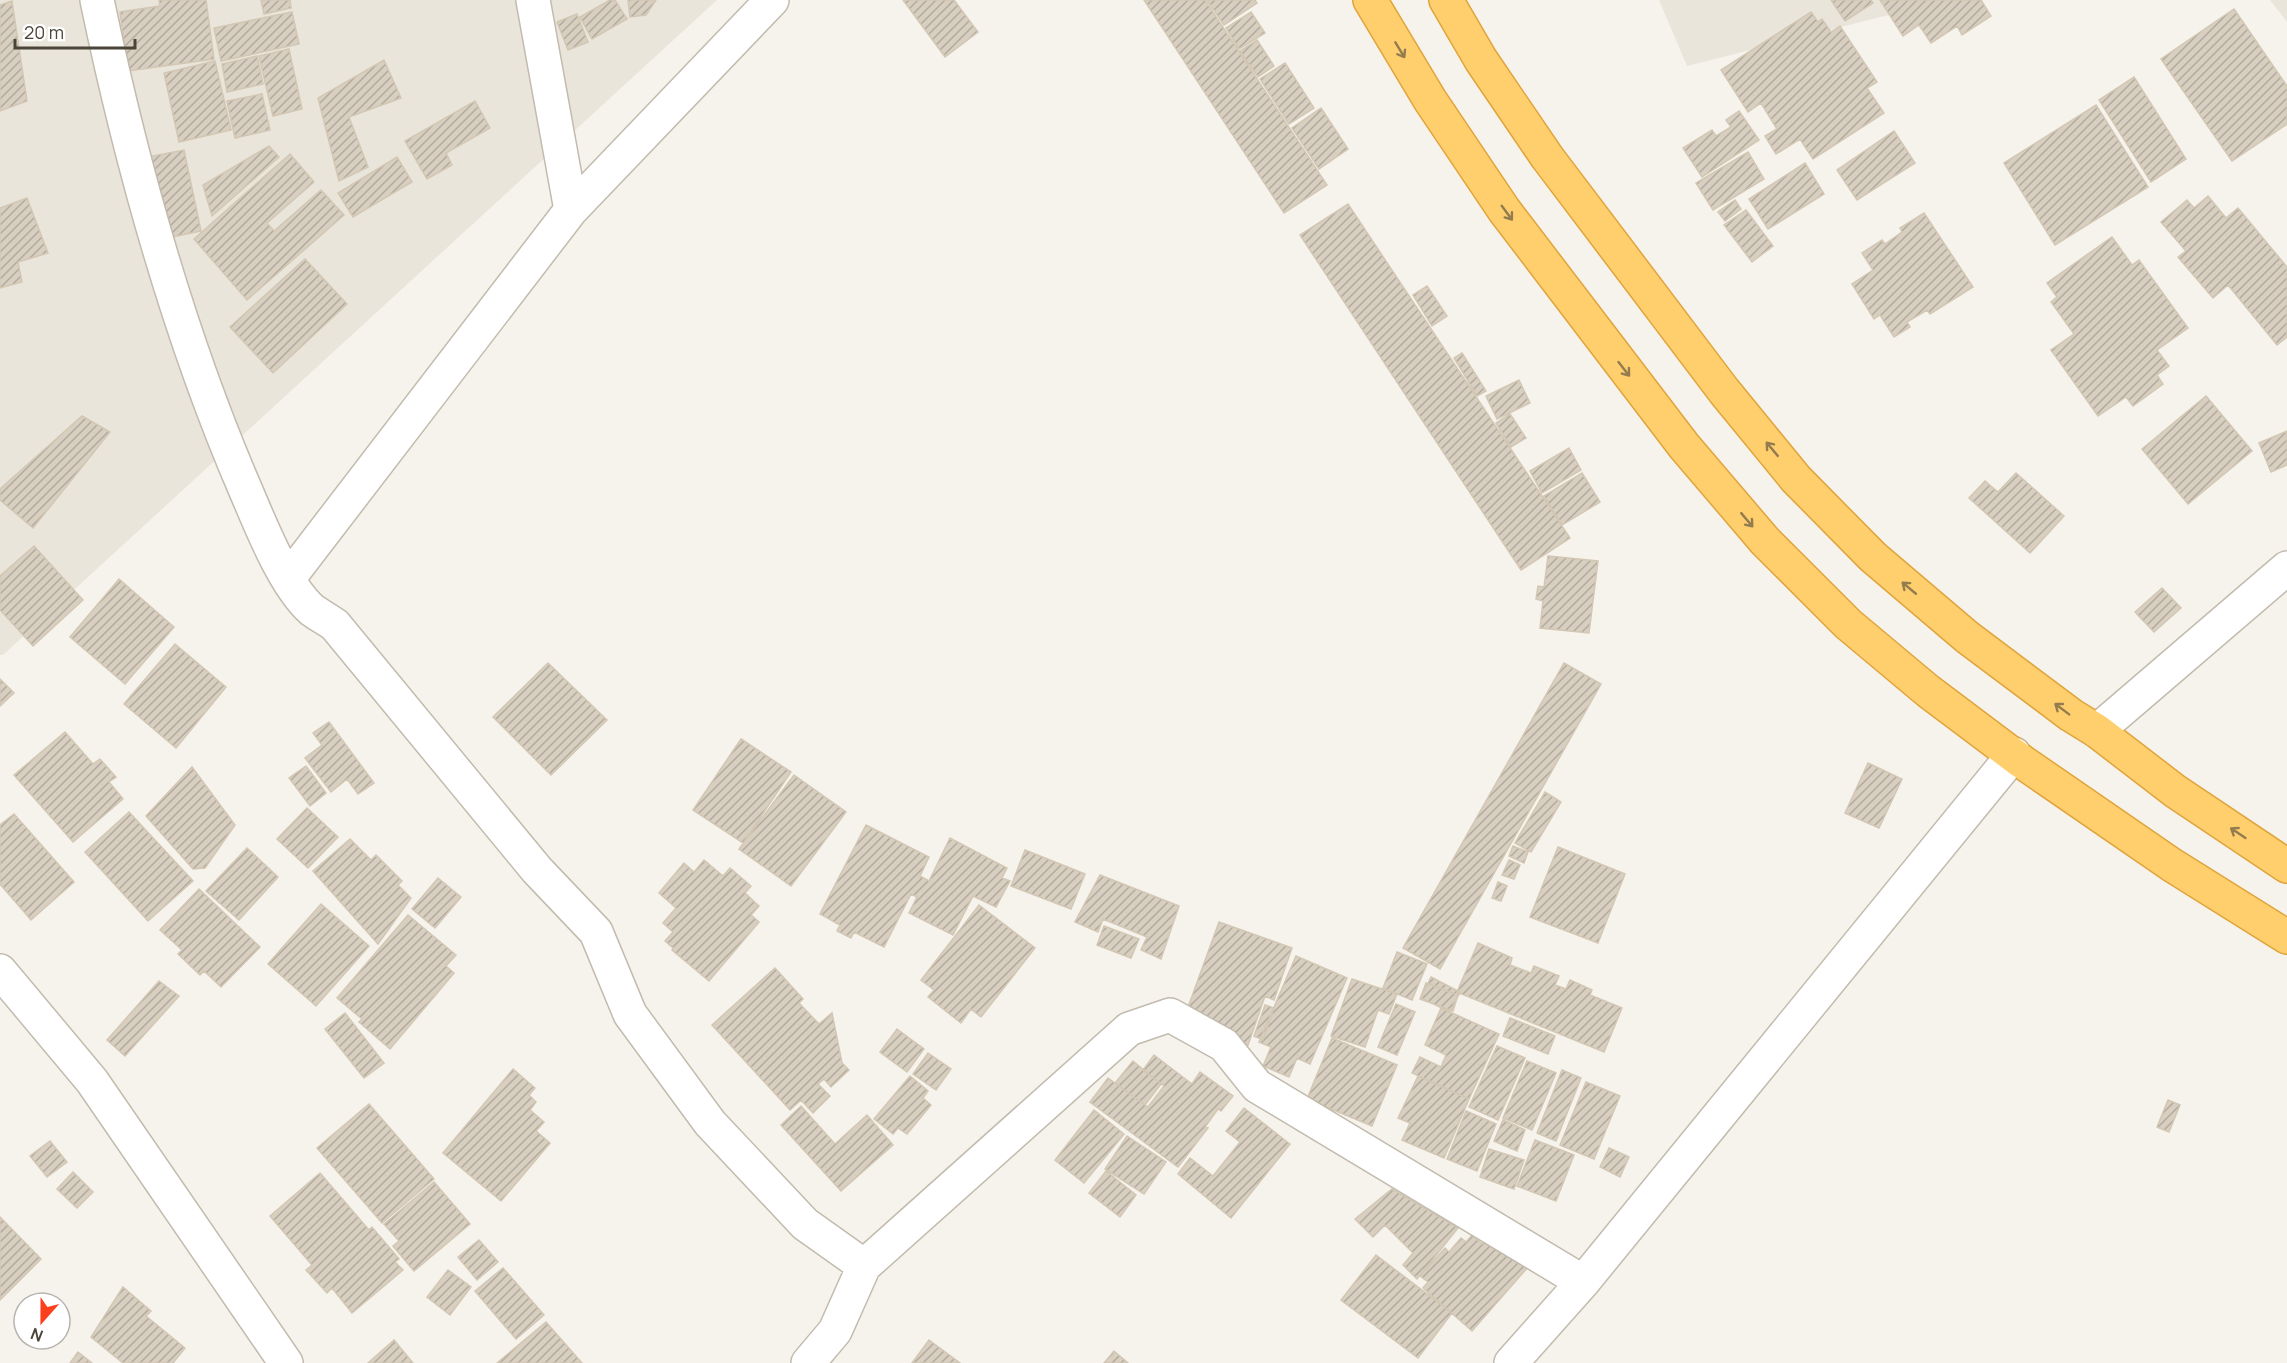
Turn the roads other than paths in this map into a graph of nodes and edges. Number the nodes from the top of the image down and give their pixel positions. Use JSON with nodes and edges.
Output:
{"nodes":[{"id":1,"x":97,"y":0,"type":"edge"},
{"id":2,"x":533,"y":0,"type":"edge"},
{"id":3,"x":772,"y":0,"type":"edge"},
{"id":4,"x":1370,"y":0,"type":"edge"},
{"id":5,"x":1446,"y":0,"type":"edge"},
{"id":6,"x":571,"y":210,"type":"junction"},
{"id":7,"x":2287,"y":568,"type":"edge"},
{"id":8,"x":288,"y":579,"type":"junction"},
{"id":9,"x":2097,"y":731,"type":"junction"},
{"id":10,"x":2014,"y":754,"type":"junction"},
{"id":11,"x":2287,"y":866,"type":"edge"},
{"id":12,"x":2287,"y":937,"type":"edge"},
{"id":13,"x":0,"y":971,"type":"edge"},
{"id":14,"x":864,"y":1266,"type":"junction"},
{"id":15,"x":1583,"y":1282,"type":"junction"},
{"id":16,"x":286,"y":1363,"type":"edge"},
{"id":17,"x":808,"y":1363,"type":"edge"},
{"id":18,"x":1511,"y":1363,"type":"edge"}],
"edges":[{"from":1,"to":8,"type":"street"},
{"from":2,"to":6,"type":"street"},
{"from":3,"to":6,"type":"street"},
{"from":4,"to":10,"type":"highway","one_way":true},
{"from":9,"to":5,"type":"highway","one_way":true},
{"from":6,"to":8,"type":"street"},
{"from":7,"to":9,"type":"street"},
{"from":8,"to":14,"type":"street"},
{"from":11,"to":9,"type":"highway","one_way":true},
{"from":10,"to":12,"type":"highway"},
{"from":10,"to":15,"type":"street"},
{"from":13,"to":16,"type":"street"},
{"from":14,"to":15,"type":"street"},
{"from":14,"to":17,"type":"street"},
{"from":15,"to":18,"type":"street"}]}
